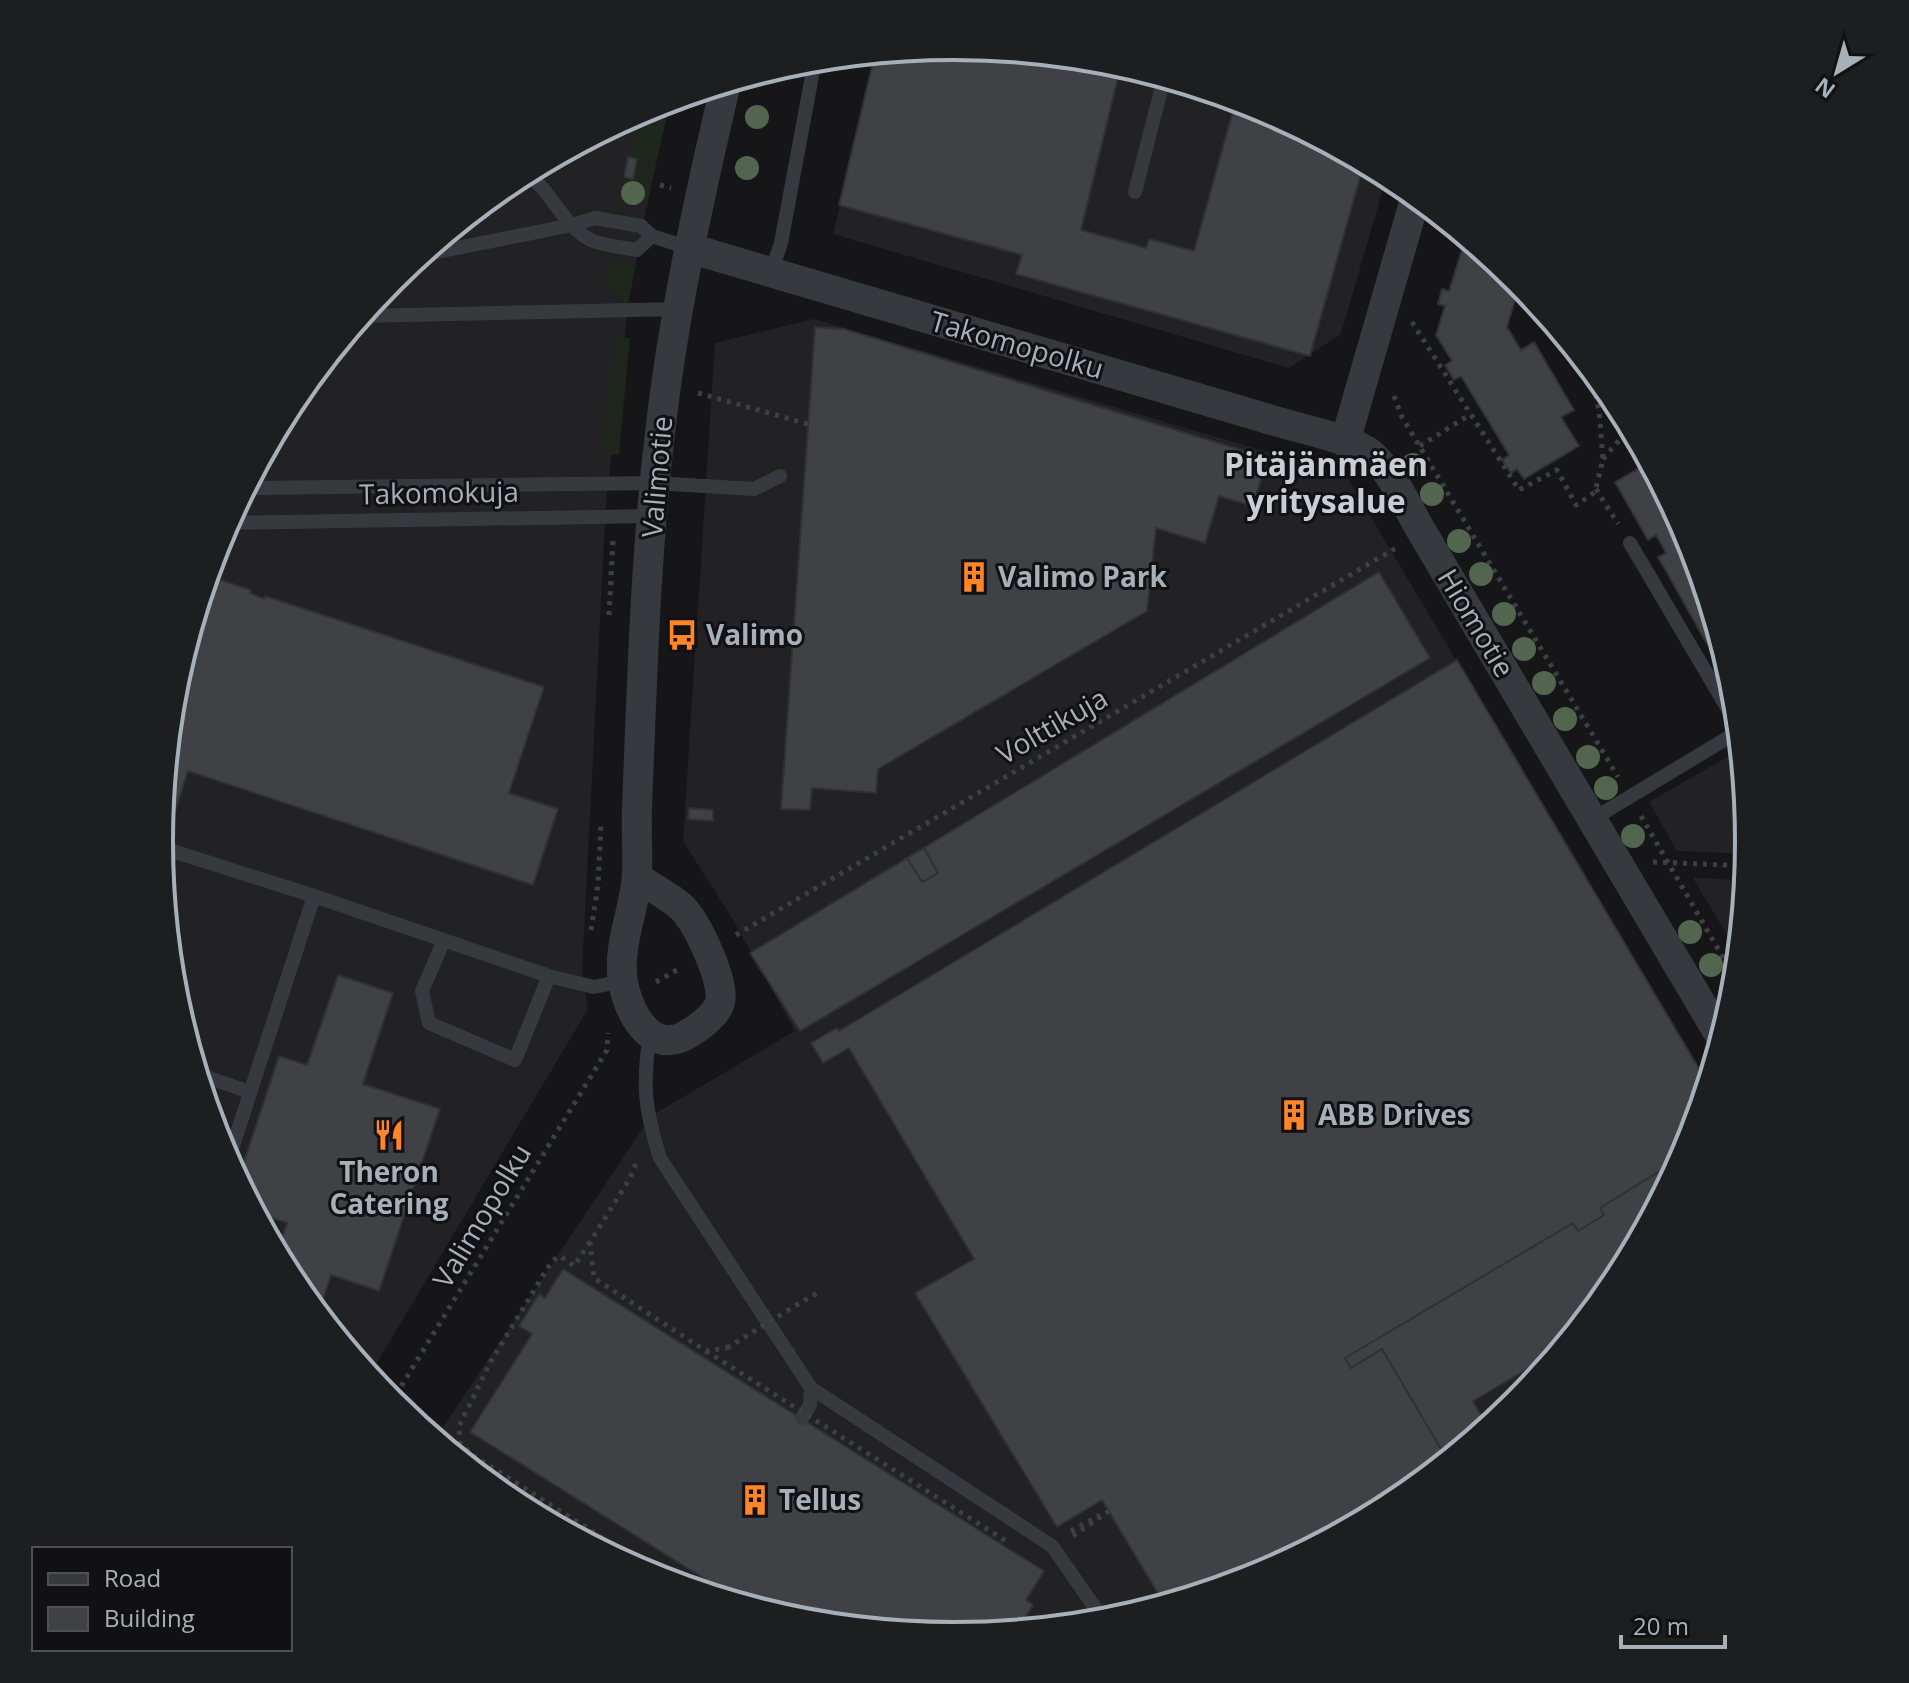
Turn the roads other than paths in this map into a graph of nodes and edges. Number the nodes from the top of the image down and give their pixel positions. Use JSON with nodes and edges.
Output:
{"nodes":[{"id":1,"x":813,"y":73,"type":"edge"},
{"id":2,"x":1161,"y":88,"type":"edge"},
{"id":3,"x":714,"y":98,"type":"edge"},
{"id":4,"x":537,"y":182,"type":"edge"},
{"id":5,"x":1135,"y":192,"type":"dead end"},
{"id":6,"x":1412,"y":209,"type":"edge"},
{"id":7,"x":572,"y":225,"type":"junction"},
{"id":8,"x":652,"y":236,"type":"junction"},
{"id":9,"x":689,"y":248,"type":"junction"},
{"id":10,"x":445,"y":249,"type":"edge"},
{"id":11,"x":771,"y":273,"type":"junction"},
{"id":12,"x":678,"y":309,"type":"junction"},
{"id":13,"x":377,"y":316,"type":"edge"},
{"id":14,"x":1345,"y":442,"type":"junction"},
{"id":15,"x":780,"y":476,"type":"dead end"},
{"id":16,"x":655,"y":483,"type":"junction"},
{"id":17,"x":258,"y":488,"type":"edge"},
{"id":18,"x":653,"y":516,"type":"junction"},
{"id":19,"x":241,"y":523,"type":"edge"},
{"id":20,"x":1630,"y":543,"type":"dead end"},
{"id":21,"x":1723,"y":703,"type":"edge"},
{"id":22,"x":1729,"y":736,"type":"edge"},
{"id":23,"x":1593,"y":819,"type":"junction"},
{"id":24,"x":173,"y":851,"type":"edge"},
{"id":25,"x":637,"y":877,"type":"junction"},
{"id":26,"x":314,"y":896,"type":"junction"},
{"id":27,"x":444,"y":940,"type":"junction"},
{"id":28,"x":549,"y":976,"type":"junction"},
{"id":29,"x":635,"y":984,"type":"junction"},
{"id":30,"x":1714,"y":1025,"type":"edge"},
{"id":31,"x":650,"y":1034,"type":"junction"},
{"id":32,"x":210,"y":1078,"type":"edge"},
{"id":33,"x":250,"y":1092,"type":"junction"},
{"id":34,"x":233,"y":1144,"type":"edge"},
{"id":35,"x":811,"y":1388,"type":"junction"},
{"id":36,"x":802,"y":1418,"type":"dead end"},
{"id":37,"x":1096,"y":1610,"type":"edge"}],
"edges":[{"from":1,"to":11,"type":"lane"},
{"from":2,"to":5,"type":"lane"},
{"from":3,"to":9,"type":"street","name":"Valimotie"},
{"from":4,"to":7,"type":"lane"},
{"from":6,"to":14,"type":"street"},
{"from":7,"to":8,"type":"lane"},
{"from":7,"to":8,"type":"lane"},
{"from":7,"to":10,"type":"lane"},
{"from":8,"to":9,"type":"lane"},
{"from":9,"to":11,"type":"street","name":"Takomopolku"},
{"from":9,"to":12,"type":"street","name":"Valimotie"},
{"from":11,"to":14,"type":"street","name":"Takomopolku"},
{"from":12,"to":13,"type":"lane"},
{"from":12,"to":16,"type":"street","name":"Valimotie"},
{"from":14,"to":23,"type":"street","name":"Hiomotie"},
{"from":15,"to":16,"type":"lane"},
{"from":16,"to":17,"type":"lane"},
{"from":16,"to":18,"type":"street","name":"Valimotie"},
{"from":18,"to":19,"type":"lane","name":"Takomokuja"},
{"from":18,"to":25,"type":"street","name":"Valimotie"},
{"from":20,"to":21,"type":"lane"},
{"from":22,"to":23,"type":"lane"},
{"from":23,"to":30,"type":"street","name":"Hiomotie"},
{"from":24,"to":26,"type":"lane"},
{"from":25,"to":29,"type":"street","name":"Valimotie"},
{"from":25,"to":31,"type":"street"},
{"from":26,"to":27,"type":"lane"},
{"from":26,"to":33,"type":"lane"},
{"from":27,"to":28,"type":"lane"},
{"from":27,"to":28,"type":"lane"},
{"from":28,"to":29,"type":"lane"},
{"from":29,"to":31,"type":"street","name":"Valimotie"},
{"from":31,"to":35,"type":"lane"},
{"from":32,"to":33,"type":"lane"},
{"from":33,"to":34,"type":"lane"},
{"from":35,"to":36,"type":"lane"},
{"from":35,"to":37,"type":"lane"}]}
